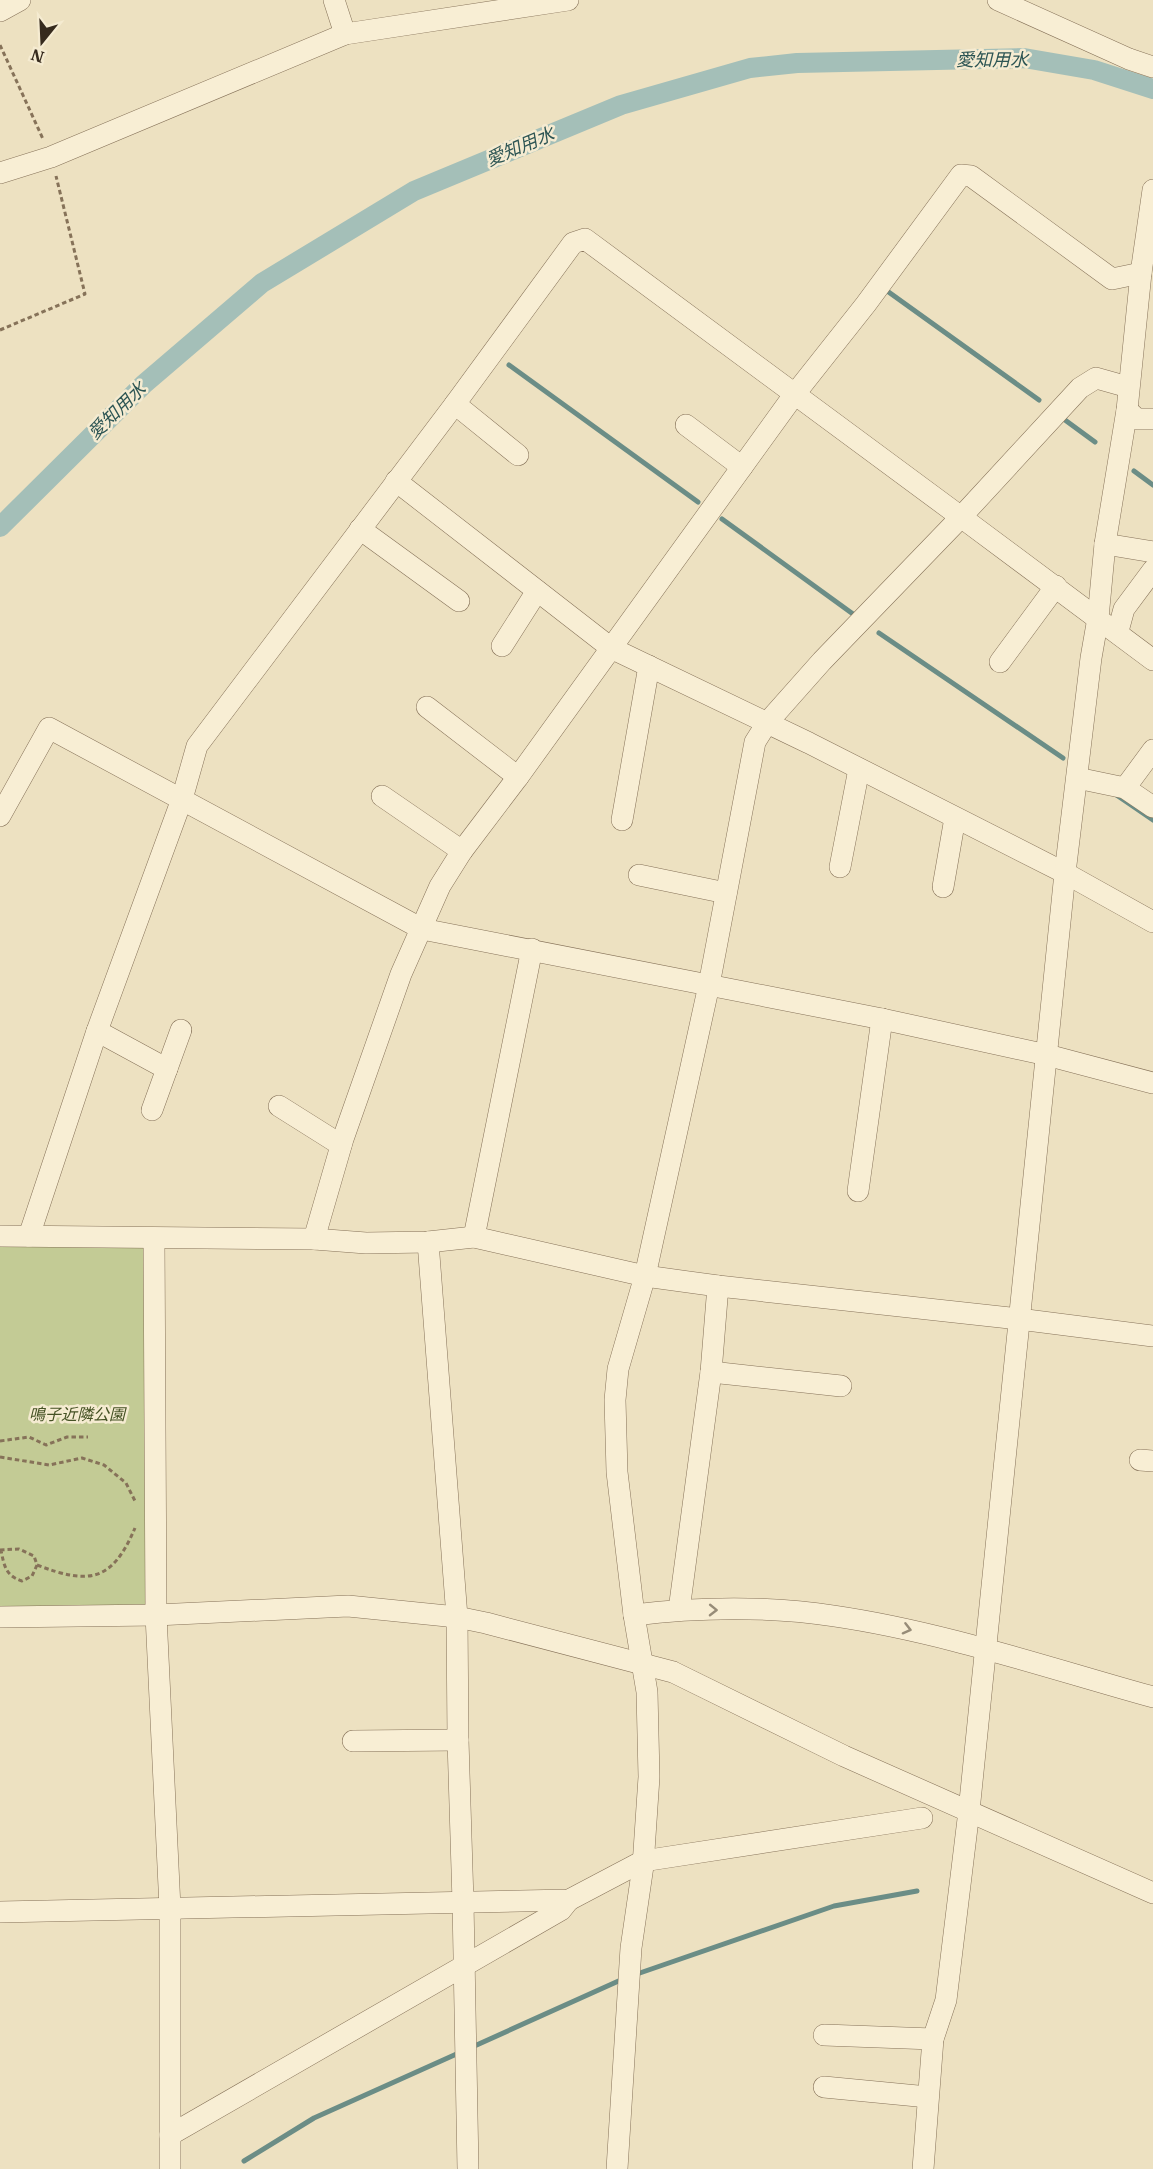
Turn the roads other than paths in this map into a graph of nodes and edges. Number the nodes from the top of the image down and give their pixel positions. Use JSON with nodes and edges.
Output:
{"nodes":[{"id":1,"x":20,"y":0,"type":"edge"},
{"id":2,"x":334,"y":0,"type":"edge"},
{"id":3,"x":568,"y":0,"type":"edge"},
{"id":4,"x":998,"y":0,"type":"edge"},
{"id":5,"x":0,"y":11,"type":"edge"},
{"id":6,"x":345,"y":34,"type":"junction"},
{"id":7,"x":1153,"y":67,"type":"edge"},
{"id":8,"x":0,"y":173,"type":"edge"},
{"id":9,"x":1153,"y":190,"type":"edge"},
{"id":10,"x":1141,"y":273,"type":"junction"},
{"id":11,"x":1146,"y":313,"type":"edge"},
{"id":12,"x":1128,"y":387,"type":"junction"},
{"id":13,"x":794,"y":395,"type":"junction"},
{"id":14,"x":455,"y":404,"type":"junction"},
{"id":15,"x":1127,"y":411,"type":"junction"},
{"id":16,"x":1153,"y":419,"type":"edge"},
{"id":17,"x":686,"y":425,"type":"dead end"},
{"id":18,"x":518,"y":455,"type":"dead end"},
{"id":19,"x":742,"y":467,"type":"junction"},
{"id":20,"x":396,"y":481,"type":"junction"},
{"id":21,"x":961,"y":517,"type":"junction"},
{"id":22,"x":360,"y":529,"type":"junction"},
{"id":23,"x":1105,"y":544,"type":"junction"},
{"id":24,"x":1153,"y":552,"type":"edge"},
{"id":25,"x":1153,"y":570,"type":"edge"},
{"id":26,"x":1056,"y":586,"type":"junction"},
{"id":27,"x":537,"y":591,"type":"junction"},
{"id":28,"x":459,"y":601,"type":"dead end"},
{"id":29,"x":1098,"y":618,"type":"junction"},
{"id":30,"x":1118,"y":631,"type":"junction"},
{"id":31,"x":502,"y":646,"type":"dead end"},
{"id":32,"x":611,"y":648,"type":"junction"},
{"id":33,"x":1153,"y":660,"type":"edge"},
{"id":34,"x":1000,"y":662,"type":"dead end"},
{"id":35,"x":650,"y":666,"type":"junction"},
{"id":36,"x":427,"y":707,"type":"dead end"},
{"id":37,"x":766,"y":723,"type":"junction"},
{"id":38,"x":1153,"y":750,"type":"edge"},
{"id":39,"x":859,"y":769,"type":"junction"},
{"id":40,"x":518,"y":777,"type":"junction"},
{"id":41,"x":1077,"y":778,"type":"junction"},
{"id":42,"x":1125,"y":788,"type":"junction"},
{"id":43,"x":382,"y":796,"type":"dead end"},
{"id":44,"x":182,"y":799,"type":"junction"},
{"id":45,"x":1153,"y":807,"type":"edge"},
{"id":46,"x":0,"y":816,"type":"edge"},
{"id":47,"x":955,"y":818,"type":"junction"},
{"id":48,"x":622,"y":820,"type":"dead end"},
{"id":49,"x":462,"y":851,"type":"junction"},
{"id":50,"x":840,"y":867,"type":"dead end"},
{"id":51,"x":1065,"y":873,"type":"junction"},
{"id":52,"x":639,"y":875,"type":"dead end"},
{"id":53,"x":943,"y":887,"type":"dead end"},
{"id":54,"x":726,"y":892,"type":"junction"},
{"id":55,"x":1153,"y":922,"type":"edge"},
{"id":56,"x":422,"y":929,"type":"junction"},
{"id":57,"x":532,"y":949,"type":"junction"},
{"id":58,"x":709,"y":985,"type":"junction"},
{"id":59,"x":882,"y":1019,"type":"junction"},
{"id":60,"x":181,"y":1030,"type":"dead end"},
{"id":61,"x":97,"y":1031,"type":"junction"},
{"id":62,"x":1047,"y":1055,"type":"junction"},
{"id":63,"x":167,"y":1069,"type":"junction"},
{"id":64,"x":1153,"y":1083,"type":"edge"},
{"id":65,"x":279,"y":1106,"type":"dead end"},
{"id":66,"x":152,"y":1110,"type":"dead end"},
{"id":67,"x":341,"y":1145,"type":"junction"},
{"id":68,"x":858,"y":1191,"type":"dead end"},
{"id":69,"x":0,"y":1236,"type":"edge"},
{"id":70,"x":29,"y":1236,"type":"junction"},
{"id":71,"x":474,"y":1237,"type":"junction"},
{"id":72,"x":154,"y":1238,"type":"junction"},
{"id":73,"x":314,"y":1239,"type":"junction"},
{"id":74,"x":428,"y":1242,"type":"junction"},
{"id":75,"x":645,"y":1275,"type":"junction"},
{"id":76,"x":718,"y":1286,"type":"junction"},
{"id":77,"x":1019,"y":1319,"type":"junction"},
{"id":78,"x":1153,"y":1336,"type":"edge"},
{"id":79,"x":711,"y":1372,"type":"junction"},
{"id":80,"x":841,"y":1386,"type":"dead end"},
{"id":81,"x":679,"y":1610,"type":"junction"},
{"id":82,"x":634,"y":1615,"type":"junction"},
{"id":83,"x":156,"y":1616,"type":"junction"},
{"id":84,"x":0,"y":1617,"type":"edge"},
{"id":85,"x":457,"y":1617,"type":"junction"},
{"id":86,"x":985,"y":1649,"type":"junction"},
{"id":87,"x":641,"y":1664,"type":"junction"},
{"id":88,"x":1153,"y":1697,"type":"edge"},
{"id":89,"x":458,"y":1740,"type":"junction"},
{"id":90,"x":353,"y":1741,"type":"dead end"},
{"id":91,"x":969,"y":1811,"type":"junction"},
{"id":92,"x":922,"y":1818,"type":"dead end"},
{"id":93,"x":643,"y":1861,"type":"junction"},
{"id":94,"x":1153,"y":1893,"type":"edge"},
{"id":95,"x":569,"y":1900,"type":"junction"},
{"id":96,"x":464,"y":1902,"type":"junction"},
{"id":97,"x":170,"y":1908,"type":"junction"},
{"id":98,"x":0,"y":1912,"type":"edge"},
{"id":99,"x":464,"y":1965,"type":"junction"},
{"id":100,"x":824,"y":2035,"type":"dead end"},
{"id":101,"x":933,"y":2039,"type":"junction"},
{"id":102,"x":824,"y":2087,"type":"dead end"},
{"id":103,"x":928,"y":2097,"type":"junction"},
{"id":104,"x":170,"y":2135,"type":"junction"},
{"id":105,"x":170,"y":2169,"type":"edge"},
{"id":106,"x":468,"y":2169,"type":"edge"},
{"id":107,"x":617,"y":2169,"type":"edge"},
{"id":108,"x":923,"y":2169,"type":"edge"}],
"edges":[{"from":1,"to":5,"type":"street"},
{"from":2,"to":6,"type":"street"},
{"from":3,"to":6,"type":"street"},
{"from":4,"to":7,"type":"street"},
{"from":6,"to":8,"type":"street"},
{"from":9,"to":10,"type":"street"},
{"from":10,"to":11,"type":"street"},
{"from":10,"to":13,"type":"street"},
{"from":11,"to":12,"type":"street"},
{"from":12,"to":15,"type":"street"},
{"from":12,"to":21,"type":"street"},
{"from":13,"to":14,"type":"street"},
{"from":13,"to":19,"type":"street"},
{"from":13,"to":21,"type":"street"},
{"from":14,"to":18,"type":"street"},
{"from":14,"to":20,"type":"street"},
{"from":15,"to":16,"type":"street"},
{"from":15,"to":23,"type":"street"},
{"from":17,"to":19,"type":"street"},
{"from":19,"to":32,"type":"street"},
{"from":20,"to":22,"type":"street"},
{"from":20,"to":27,"type":"street"},
{"from":21,"to":26,"type":"street"},
{"from":21,"to":37,"type":"street"},
{"from":22,"to":28,"type":"street"},
{"from":22,"to":44,"type":"street"},
{"from":23,"to":24,"type":"street"},
{"from":23,"to":29,"type":"street"},
{"from":25,"to":30,"type":"street"},
{"from":26,"to":29,"type":"street"},
{"from":26,"to":34,"type":"street"},
{"from":27,"to":31,"type":"street"},
{"from":27,"to":32,"type":"street"},
{"from":29,"to":30,"type":"street"},
{"from":29,"to":41,"type":"street"},
{"from":30,"to":33,"type":"street"},
{"from":32,"to":35,"type":"street"},
{"from":32,"to":40,"type":"street"},
{"from":35,"to":37,"type":"street"},
{"from":35,"to":48,"type":"street"},
{"from":36,"to":40,"type":"street"},
{"from":37,"to":39,"type":"street"},
{"from":37,"to":54,"type":"street"},
{"from":38,"to":42,"type":"street"},
{"from":39,"to":47,"type":"street"},
{"from":39,"to":50,"type":"street"},
{"from":40,"to":49,"type":"street"},
{"from":41,"to":42,"type":"street"},
{"from":41,"to":51,"type":"street"},
{"from":42,"to":45,"type":"street"},
{"from":43,"to":49,"type":"street"},
{"from":44,"to":46,"type":"street"},
{"from":44,"to":56,"type":"street"},
{"from":44,"to":61,"type":"street"},
{"from":47,"to":51,"type":"street"},
{"from":47,"to":53,"type":"street"},
{"from":49,"to":56,"type":"street"},
{"from":51,"to":55,"type":"street"},
{"from":51,"to":62,"type":"street"},
{"from":52,"to":54,"type":"street"},
{"from":54,"to":58,"type":"street"},
{"from":56,"to":57,"type":"street"},
{"from":56,"to":67,"type":"street"},
{"from":57,"to":58,"type":"street"},
{"from":57,"to":71,"type":"street"},
{"from":58,"to":59,"type":"street"},
{"from":58,"to":75,"type":"street"},
{"from":59,"to":62,"type":"street"},
{"from":59,"to":68,"type":"street"},
{"from":60,"to":63,"type":"street"},
{"from":61,"to":63,"type":"street"},
{"from":61,"to":70,"type":"street"},
{"from":62,"to":64,"type":"street"},
{"from":62,"to":77,"type":"street"},
{"from":63,"to":66,"type":"street"},
{"from":65,"to":67,"type":"street"},
{"from":67,"to":73,"type":"street"},
{"from":69,"to":70,"type":"street"},
{"from":70,"to":72,"type":"street"},
{"from":71,"to":74,"type":"street"},
{"from":71,"to":75,"type":"street"},
{"from":72,"to":73,"type":"street"},
{"from":72,"to":83,"type":"street"},
{"from":73,"to":74,"type":"street"},
{"from":74,"to":85,"type":"street"},
{"from":75,"to":76,"type":"street"},
{"from":75,"to":82,"type":"street"},
{"from":76,"to":77,"type":"street"},
{"from":76,"to":79,"type":"street"},
{"from":77,"to":78,"type":"street"},
{"from":77,"to":86,"type":"street"},
{"from":79,"to":80,"type":"street"},
{"from":79,"to":81,"type":"street"},
{"from":81,"to":82,"type":"street"},
{"from":81,"to":86,"type":"street","one_way":true},
{"from":82,"to":87,"type":"street"},
{"from":83,"to":84,"type":"street"},
{"from":83,"to":85,"type":"street"},
{"from":83,"to":97,"type":"street"},
{"from":85,"to":87,"type":"street"},
{"from":85,"to":89,"type":"street"},
{"from":86,"to":88,"type":"street"},
{"from":86,"to":91,"type":"street"},
{"from":87,"to":91,"type":"street"},
{"from":87,"to":93,"type":"street"},
{"from":89,"to":90,"type":"street"},
{"from":89,"to":96,"type":"street"},
{"from":91,"to":94,"type":"street"},
{"from":91,"to":101,"type":"street"},
{"from":92,"to":93,"type":"street"},
{"from":93,"to":95,"type":"street"},
{"from":93,"to":107,"type":"street"},
{"from":95,"to":96,"type":"street"},
{"from":95,"to":99,"type":"street"},
{"from":96,"to":97,"type":"street"},
{"from":96,"to":99,"type":"street"},
{"from":97,"to":98,"type":"street"},
{"from":97,"to":104,"type":"street"},
{"from":99,"to":104,"type":"street"},
{"from":99,"to":106,"type":"street"},
{"from":100,"to":101,"type":"street"},
{"from":101,"to":103,"type":"street"},
{"from":102,"to":103,"type":"street"},
{"from":103,"to":108,"type":"street"},
{"from":104,"to":105,"type":"street"}]}
